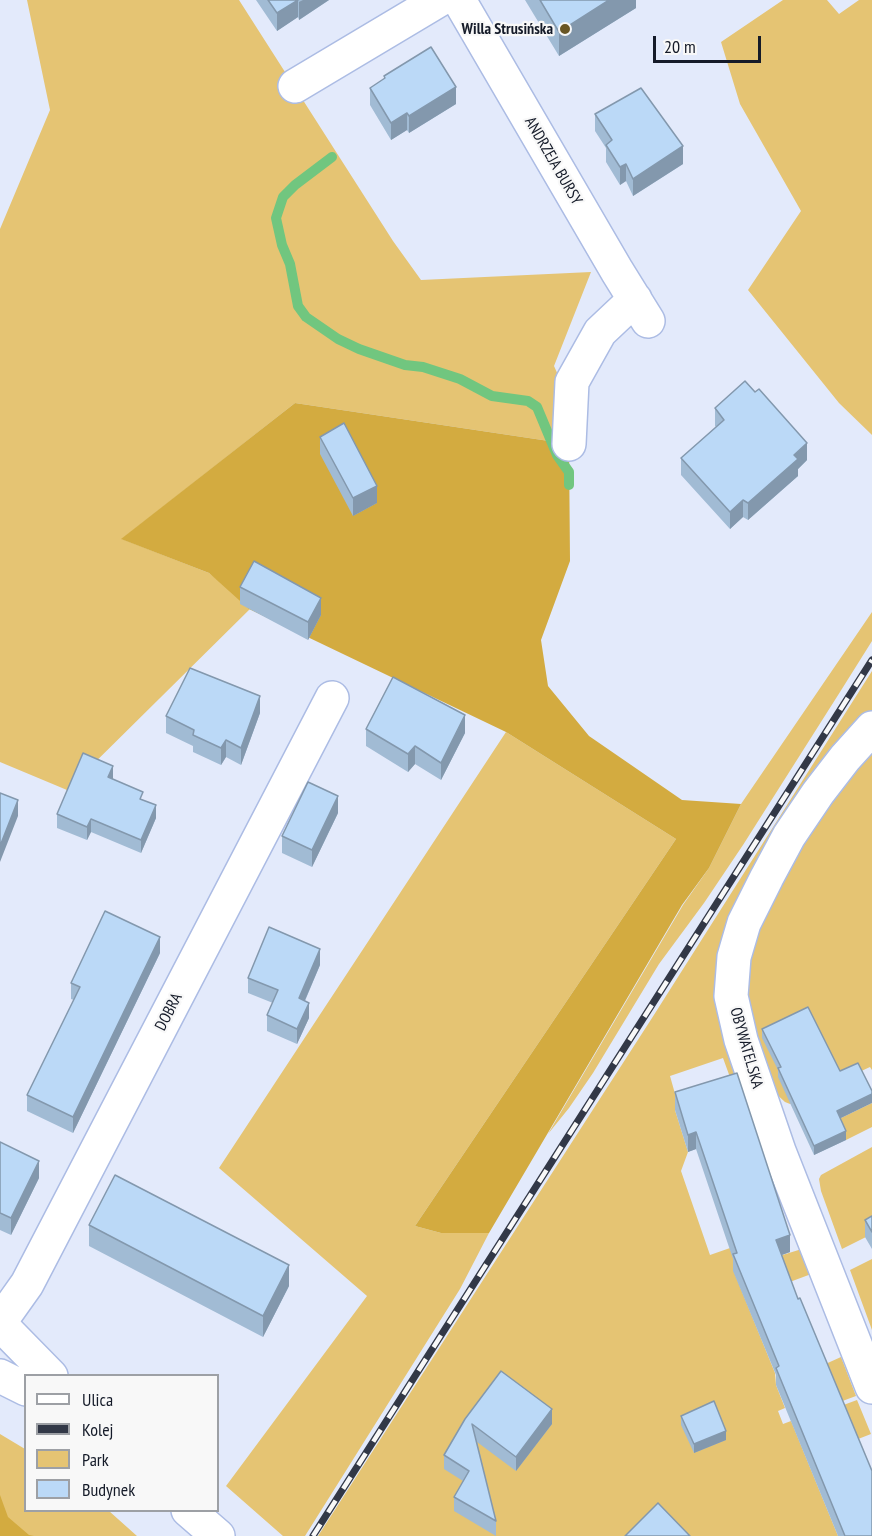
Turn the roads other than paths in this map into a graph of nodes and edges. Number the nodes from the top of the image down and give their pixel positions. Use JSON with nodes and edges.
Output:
{"nodes":[{"id":1,"x":438,"y":0,"type":"edge"},
{"id":2,"x":459,"y":0,"type":"edge"},
{"id":3,"x":295,"y":86,"type":"dead end"},
{"id":4,"x":569,"y":444,"type":"dead end"},
{"id":5,"x":332,"y":698,"type":"dead end"},
{"id":6,"x":872,"y":729,"type":"edge"},
{"id":7,"x":0,"y":1323,"type":"edge"},
{"id":8,"x":49,"y":1374,"type":"edge"},
{"id":9,"x":0,"y":1376,"type":"edge"},
{"id":10,"x":872,"y":1387,"type":"edge"},
{"id":11,"x":24,"y":1388,"type":"edge"},
{"id":12,"x":190,"y":1512,"type":"edge"},
{"id":13,"x":218,"y":1536,"type":"edge"}],
"edges":[{"from":1,"to":3,"type":"street"},
{"from":2,"to":4,"type":"street","name":"ANDRZEJA BURSY"},
{"from":5,"to":7,"type":"street","name":"DOBRA"},
{"from":6,"to":10,"type":"street","name":"OBYWATELSKA"},
{"from":7,"to":8,"type":"street"},
{"from":9,"to":11,"type":"street"},
{"from":12,"to":13,"type":"street"}]}
